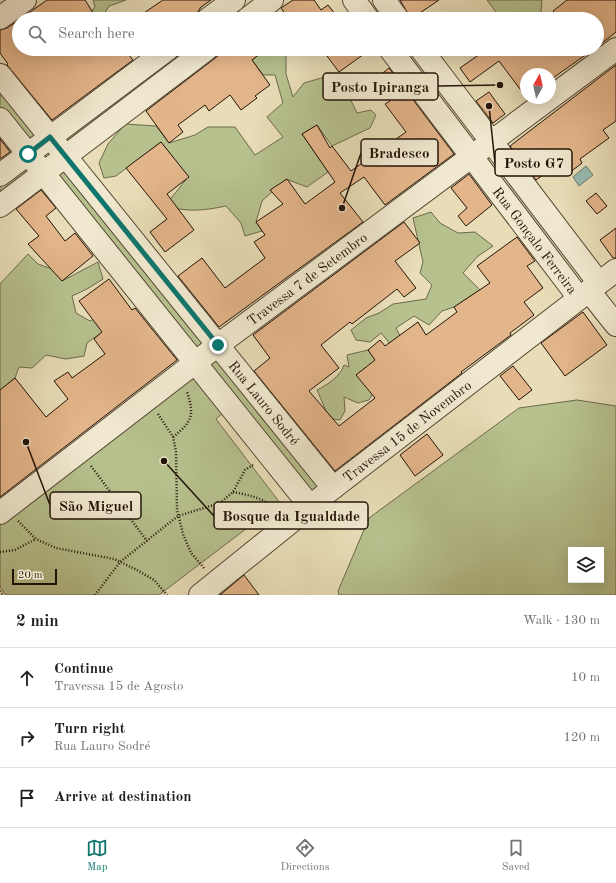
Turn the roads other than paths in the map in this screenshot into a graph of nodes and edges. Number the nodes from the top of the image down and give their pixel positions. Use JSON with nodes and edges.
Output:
{"nodes":[{"id":1,"x":25,"y":0,"type":"edge"},
{"id":2,"x":234,"y":0,"type":"edge"},
{"id":3,"x":272,"y":0,"type":"edge"},
{"id":4,"x":354,"y":0,"type":"edge"},
{"id":5,"x":384,"y":0,"type":"edge"},
{"id":6,"x":218,"y":12,"type":"edge"},
{"id":7,"x":256,"y":12,"type":"edge"},
{"id":8,"x":363,"y":12,"type":"edge"},
{"id":9,"x":393,"y":12,"type":"edge"},
{"id":10,"x":0,"y":18,"type":"edge"},
{"id":11,"x":616,"y":49,"type":"edge"},
{"id":12,"x":159,"y":56,"type":"edge"},
{"id":13,"x":198,"y":56,"type":"edge"},
{"id":14,"x":395,"y":56,"type":"edge"},
{"id":15,"x":426,"y":56,"type":"edge"},
{"id":16,"x":0,"y":75,"type":"edge"},
{"id":17,"x":0,"y":119,"type":"edge"},
{"id":18,"x":50,"y":137,"type":"junction"},
{"id":19,"x":491,"y":144,"type":"junction"},
{"id":20,"x":28,"y":154,"type":"junction"},
{"id":21,"x":64,"y":156,"type":"junction"},
{"id":22,"x":471,"y":158,"type":"junction"},
{"id":23,"x":43,"y":174,"type":"junction"},
{"id":24,"x":0,"y":175,"type":"edge"},
{"id":25,"x":0,"y":206,"type":"edge"},
{"id":26,"x":616,"y":270,"type":"edge"},
{"id":27,"x":589,"y":291,"type":"junction"},
{"id":28,"x":616,"y":325,"type":"edge"},
{"id":29,"x":218,"y":345,"type":"junction"},
{"id":30,"x":189,"y":369,"type":"junction"},
{"id":31,"x":333,"y":488,"type":"junction"},
{"id":32,"x":310,"y":506,"type":"junction"},
{"id":33,"x":3,"y":511,"type":"edge"},
{"id":34,"x":208,"y":589,"type":"edge"}],
"edges":[{"from":1,"to":10,"type":"street"},
{"from":2,"to":6,"type":"street"},
{"from":3,"to":7,"type":"street"},
{"from":4,"to":8,"type":"street"},
{"from":5,"to":9,"type":"street"},
{"from":11,"to":19,"type":"street","name":"Travessa 7 de Setembro"},
{"from":12,"to":18,"type":"street"},
{"from":13,"to":21,"type":"street"},
{"from":14,"to":22,"type":"street","name":"Rua Gonçalo Ferreira"},
{"from":15,"to":19,"type":"street","name":"Rua Gonçalo Ferreira"},
{"from":16,"to":18,"type":"street","name":"Rua Lauro Sodré"},
{"from":17,"to":20,"type":"street","name":"Rua Lauro Sodré"},
{"from":18,"to":20,"type":"street"},
{"from":18,"to":21,"type":"street","name":"Rua Lauro Sodré"},
{"from":19,"to":22,"type":"street","name":"Travessa 7 de Setembro"},
{"from":19,"to":27,"type":"street","name":"Rua Gonçalo Ferreira"},
{"from":20,"to":23,"type":"street","name":"Rua Lauro Sodré"},
{"from":20,"to":24,"type":"street"},
{"from":21,"to":23,"type":"street"},
{"from":21,"to":29,"type":"street","name":"Rua Lauro Sodré"},
{"from":22,"to":27,"type":"street","name":"Rua Gonçalo Ferreira"},
{"from":22,"to":29,"type":"street","name":"Travessa 7 de Setembro"},
{"from":23,"to":25,"type":"street"},
{"from":23,"to":30,"type":"street","name":"Rua Lauro Sodré"},
{"from":26,"to":27,"type":"street","name":"Travessa 15 de Novembro"},
{"from":27,"to":28,"type":"street"},
{"from":27,"to":31,"type":"street","name":"Travessa 15 de Novembro"},
{"from":29,"to":30,"type":"street","name":"Travessa 7 de Setembro"},
{"from":29,"to":31,"type":"street","name":"Rua Lauro Sodré"},
{"from":30,"to":32,"type":"street","name":"Rua Lauro Sodré"},
{"from":30,"to":33,"type":"street","name":"Travessa 7 de Setembro"},
{"from":31,"to":32,"type":"street","name":"Travessa 15 de Novembro"},
{"from":32,"to":34,"type":"street","name":"Travessa 15 de Novembro"}]}
